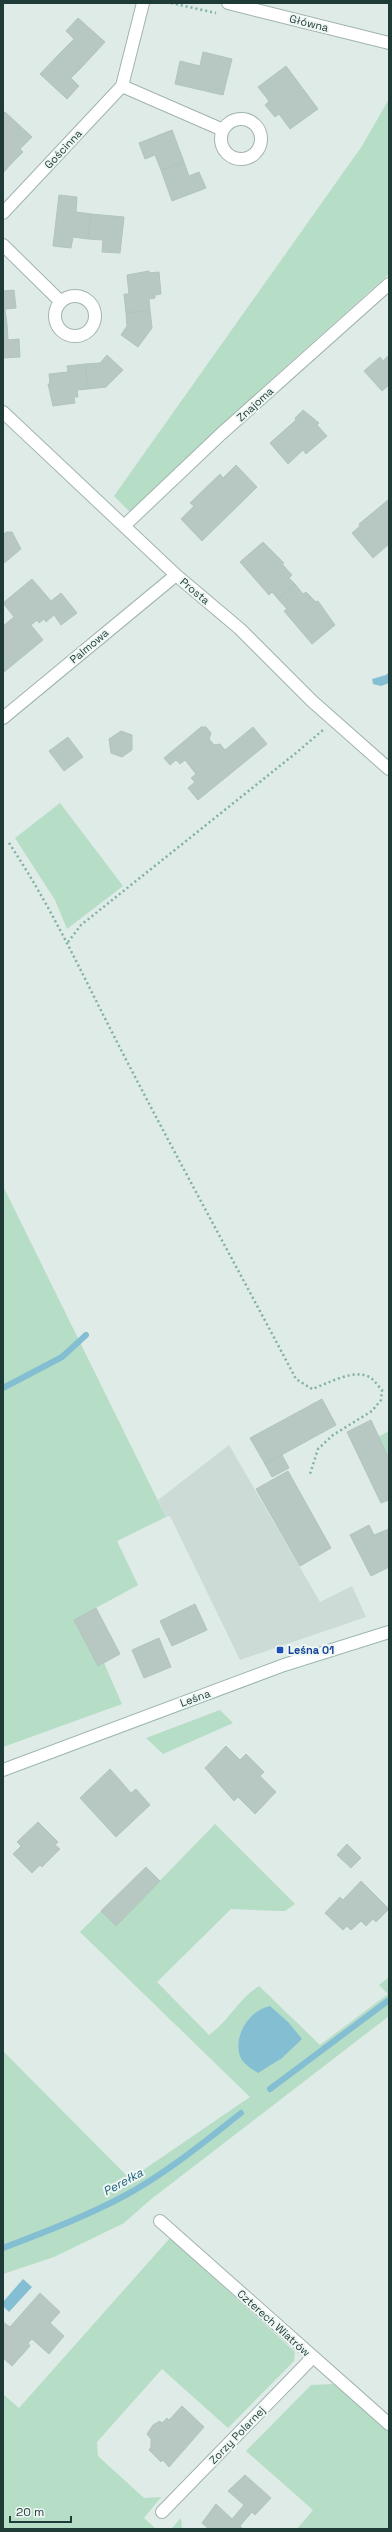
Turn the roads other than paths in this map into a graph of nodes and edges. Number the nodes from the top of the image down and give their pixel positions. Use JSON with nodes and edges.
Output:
{"nodes":[{"id":1,"x":143,"y":3,"type":"edge"},
{"id":2,"x":228,"y":3,"type":"edge"},
{"id":3,"x":389,"y":43,"type":"edge"},
{"id":4,"x":122,"y":86,"type":"junction"},
{"id":5,"x":223,"y":130,"type":"dead end"},
{"id":6,"x":3,"y":213,"type":"edge"},
{"id":7,"x":3,"y":245,"type":"edge"},
{"id":8,"x":389,"y":284,"type":"edge"},
{"id":9,"x":61,"y":302,"type":"dead end"},
{"id":10,"x":3,"y":412,"type":"edge"},
{"id":11,"x":124,"y":526,"type":"junction"},
{"id":12,"x":176,"y":575,"type":"junction"},
{"id":13,"x":3,"y":718,"type":"edge"},
{"id":14,"x":389,"y":769,"type":"edge"},
{"id":15,"x":389,"y":1632,"type":"edge"},
{"id":16,"x":3,"y":1770,"type":"edge"},
{"id":17,"x":160,"y":2221,"type":"dead end"},
{"id":18,"x":312,"y":2358,"type":"junction"},
{"id":19,"x":389,"y":2424,"type":"edge"},
{"id":20,"x":162,"y":2512,"type":"dead end"}],
"edges":[{"from":1,"to":4,"type":"street","name":"Gościnna"},
{"from":2,"to":3,"type":"street","name":"Główna"},
{"from":4,"to":5,"type":"street"},
{"from":4,"to":6,"type":"street","name":"Gościnna"},
{"from":7,"to":9,"type":"street"},
{"from":8,"to":11,"type":"street","name":"Znajoma"},
{"from":10,"to":11,"type":"street","name":"Prosta"},
{"from":11,"to":12,"type":"street","name":"Prosta"},
{"from":12,"to":13,"type":"street","name":"Palmowa"},
{"from":12,"to":14,"type":"street","name":"Prosta"},
{"from":15,"to":16,"type":"street","name":"Leśna"},
{"from":17,"to":18,"type":"street","name":"Czterech Wiatrów"},
{"from":18,"to":19,"type":"street","name":"Czterech Wiatrów"},
{"from":18,"to":20,"type":"street","name":"Zorzy Polarnej"}]}
